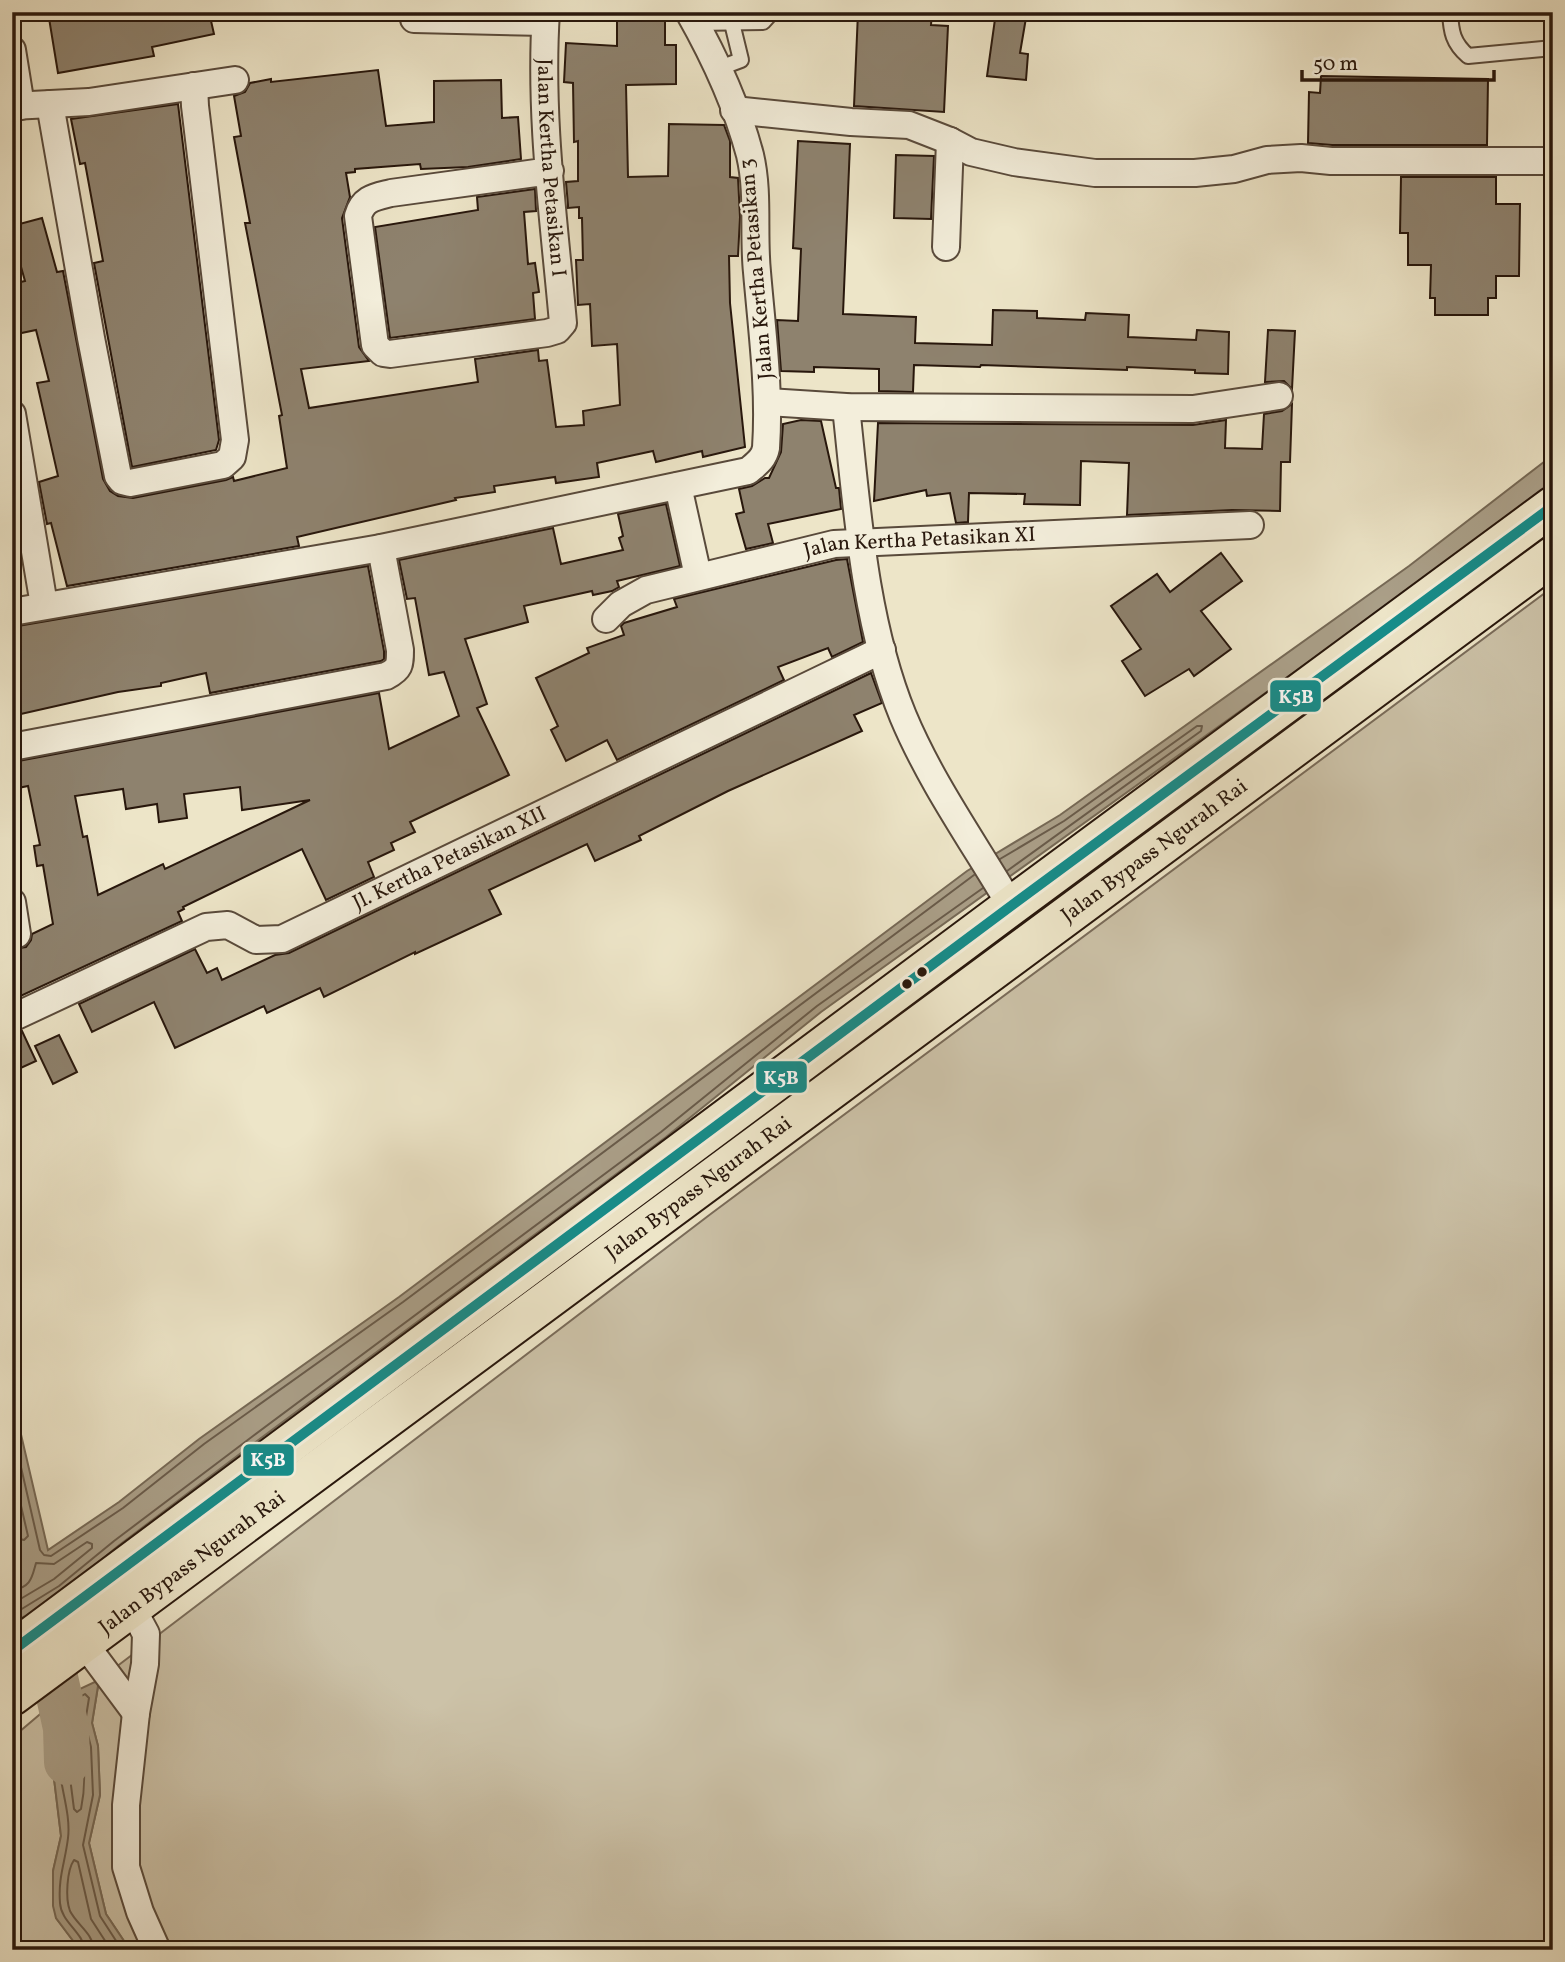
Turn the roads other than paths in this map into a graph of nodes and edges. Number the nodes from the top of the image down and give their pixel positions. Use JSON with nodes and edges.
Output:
{"nodes":[{"id":1,"x":772,"y":12,"type":"edge"},
{"id":2,"x":1450,"y":12,"type":"edge"},
{"id":3,"x":545,"y":17,"type":"edge"},
{"id":4,"x":692,"y":18,"type":"edge"},
{"id":5,"x":414,"y":19,"type":"dead end"},
{"id":6,"x":732,"y":23,"type":"junction"},
{"id":7,"x":1553,"y":48,"type":"edge"},
{"id":8,"x":12,"y":50,"type":"edge"},
{"id":9,"x":717,"y":69,"type":"junction"},
{"id":10,"x":234,"y":80,"type":"dead end"},
{"id":11,"x":194,"y":86,"type":"junction"},
{"id":12,"x":50,"y":104,"type":"junction"},
{"id":13,"x":17,"y":106,"type":"edge"},
{"id":14,"x":734,"y":110,"type":"junction"},
{"id":15,"x":950,"y":141,"type":"junction"},
{"id":16,"x":1553,"y":161,"type":"edge"},
{"id":17,"x":550,"y":171,"type":"junction"},
{"id":18,"x":946,"y":247,"type":"dead end"},
{"id":19,"x":1279,"y":396,"type":"dead end"},
{"id":20,"x":768,"y":401,"type":"junction"},
{"id":21,"x":846,"y":407,"type":"junction"},
{"id":22,"x":12,"y":414,"type":"edge"},
{"id":23,"x":678,"y":486,"type":"junction"},
{"id":24,"x":1553,"y":506,"type":"edge"},
{"id":25,"x":1250,"y":525,"type":"dead end"},
{"id":26,"x":862,"y":542,"type":"junction"},
{"id":27,"x":381,"y":548,"type":"junction"},
{"id":28,"x":1553,"y":556,"type":"edge"},
{"id":29,"x":698,"y":576,"type":"junction"},
{"id":30,"x":44,"y":605,"type":"junction"},
{"id":31,"x":12,"y":612,"type":"edge"},
{"id":32,"x":606,"y":619,"type":"dead end"},
{"id":33,"x":882,"y":650,"type":"junction"},
{"id":34,"x":12,"y":747,"type":"edge"},
{"id":35,"x":1007,"y":898,"type":"junction"},
{"id":36,"x":12,"y":902,"type":"edge"},
{"id":37,"x":17,"y":934,"type":"dead end"},
{"id":38,"x":12,"y":1018,"type":"edge"},
{"id":39,"x":131,"y":1606,"type":"junction"},
{"id":40,"x":80,"y":1646,"type":"junction"},
{"id":41,"x":13,"y":1650,"type":"edge"},
{"id":42,"x":15,"y":1693,"type":"edge"},
{"id":43,"x":136,"y":1713,"type":"junction"},
{"id":44,"x":157,"y":1950,"type":"edge"}],
"edges":[{"from":1,"to":6,"type":"lane"},
{"from":2,"to":7,"type":"lane"},
{"from":3,"to":5,"type":"street"},
{"from":3,"to":17,"type":"street","name":"Jalan Kertha Petasikan I"},
{"from":4,"to":6,"type":"lane"},
{"from":4,"to":9,"type":"street","name":"Jalan Kertha Petasikan 3"},
{"from":6,"to":9,"type":"lane"},
{"from":8,"to":13,"type":"street"},
{"from":9,"to":14,"type":"street","name":"Jalan Kertha Petasikan 3"},
{"from":10,"to":11,"type":"street"},
{"from":11,"to":12,"type":"street"},
{"from":11,"to":12,"type":"street"},
{"from":12,"to":13,"type":"street"},
{"from":14,"to":15,"type":"street"},
{"from":14,"to":20,"type":"street","name":"Jalan Kertha Petasikan 3"},
{"from":15,"to":16,"type":"street"},
{"from":15,"to":18,"type":"street"},
{"from":17,"to":17,"type":"street","name":"Jalan Kertha Petasikan I"},
{"from":19,"to":21,"type":"street"},
{"from":20,"to":21,"type":"street"},
{"from":20,"to":23,"type":"street","name":"Jalan Kertha Petasikan 3"},
{"from":21,"to":26,"type":"street"},
{"from":22,"to":30,"type":"street"},
{"from":23,"to":27,"type":"street"},
{"from":23,"to":29,"type":"street"},
{"from":24,"to":35,"type":"highway","name":"Jalan Bypass Ngurah Rai"},
{"from":25,"to":26,"type":"street","name":"Jalan Kertha Petasikan XI"},
{"from":26,"to":29,"type":"street","name":"Jalan Kertha Petasikan XI"},
{"from":26,"to":33,"type":"street"},
{"from":27,"to":30,"type":"street"},
{"from":27,"to":34,"type":"street"},
{"from":28,"to":39,"type":"highway","name":"Jalan Bypass Ngurah Rai"},
{"from":29,"to":32,"type":"street","name":"Jalan Kertha Petasikan XI"},
{"from":30,"to":31,"type":"street"},
{"from":33,"to":35,"type":"street"},
{"from":33,"to":38,"type":"street","name":"Jl. Kertha Petasikan XII"},
{"from":35,"to":41,"type":"highway","name":"Jalan Bypass Ngurah Rai"},
{"from":36,"to":37,"type":"street"},
{"from":39,"to":40,"type":"highway","name":"Jalan Bypass Ngurah Rai"},
{"from":39,"to":43,"type":"street"},
{"from":40,"to":42,"type":"highway","name":"Jalan Bypass Ngurah Rai"},
{"from":40,"to":43,"type":"street"},
{"from":43,"to":44,"type":"street"}]}
